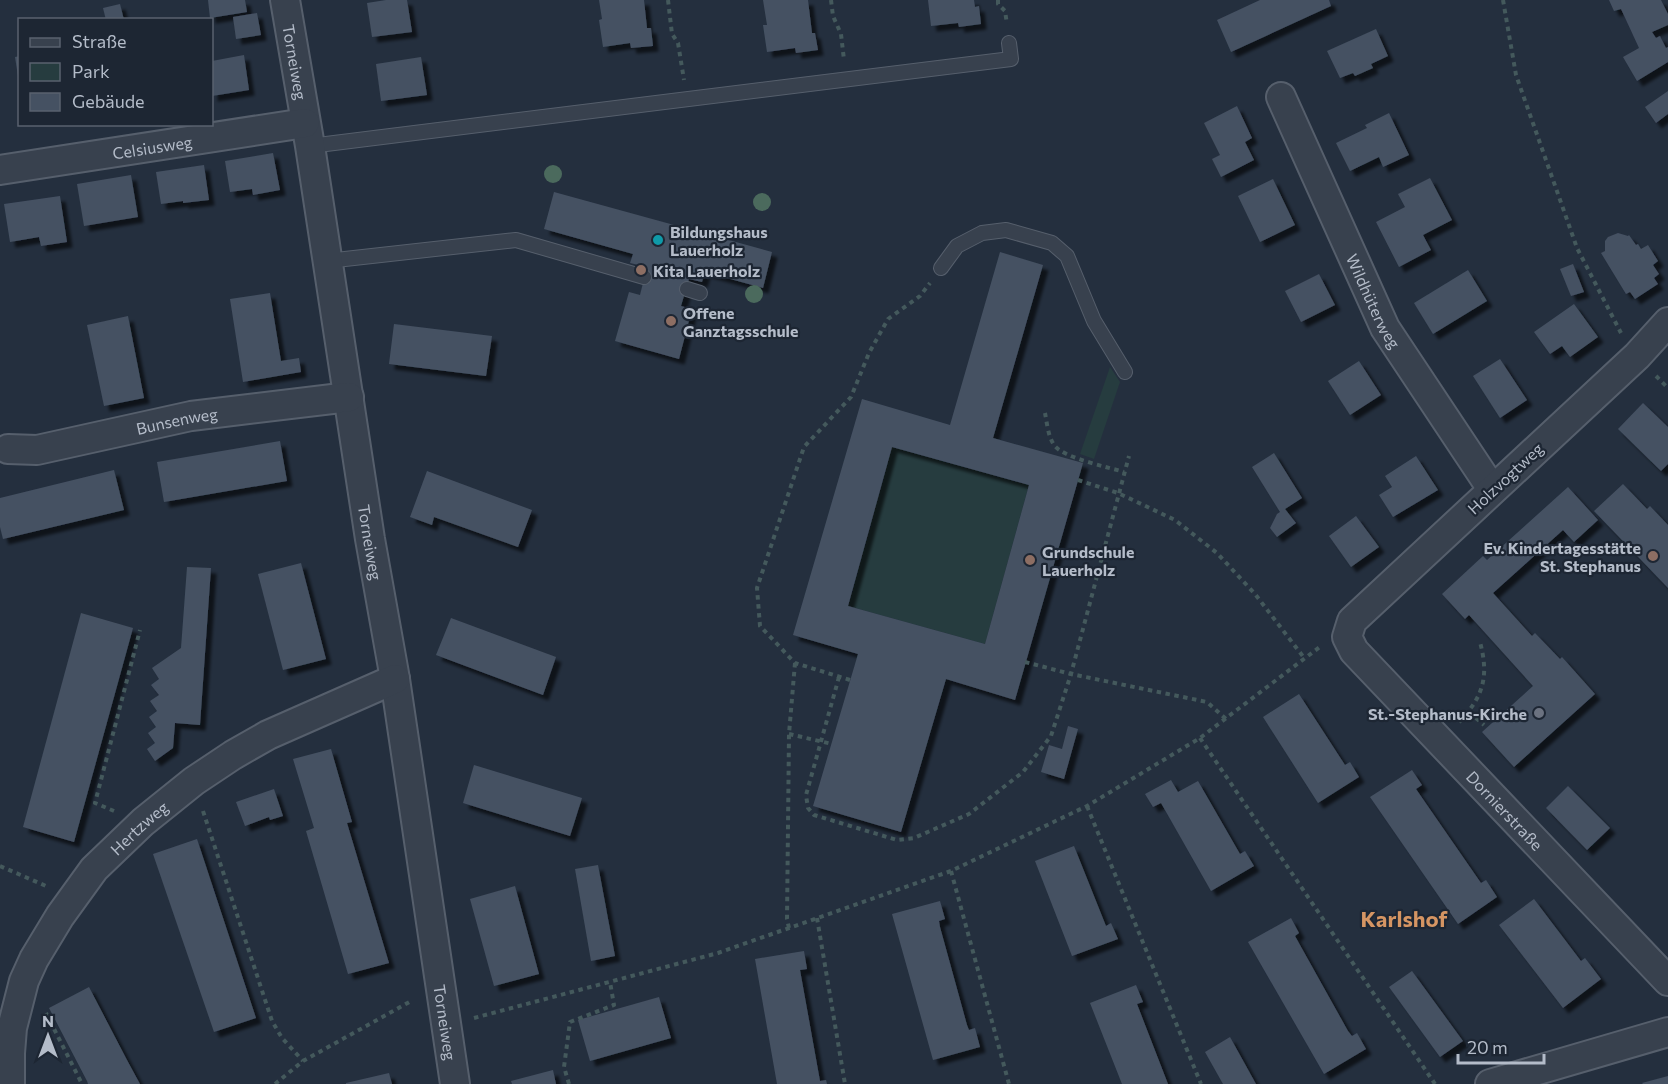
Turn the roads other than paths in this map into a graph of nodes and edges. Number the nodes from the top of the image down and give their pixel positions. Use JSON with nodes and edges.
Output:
{"nodes":[{"id":1,"x":285,"y":0,"type":"edge"},
{"id":2,"x":1009,"y":44,"type":"dead end"},
{"id":3,"x":1281,"y":97,"type":"dead end"},
{"id":4,"x":308,"y":134,"type":"junction"},
{"id":5,"x":0,"y":170,"type":"edge"},
{"id":6,"x":327,"y":261,"type":"junction"},
{"id":7,"x":941,"y":268,"type":"road end"},
{"id":8,"x":644,"y":277,"type":"dead end"},
{"id":9,"x":1668,"y":322,"type":"edge"},
{"id":10,"x":1125,"y":372,"type":"dead end"},
{"id":11,"x":349,"y":397,"type":"junction"},
{"id":12,"x":8,"y":449,"type":"dead end"},
{"id":13,"x":1492,"y":489,"type":"junction"},
{"id":14,"x":1347,"y":637,"type":"joint"},
{"id":15,"x":394,"y":679,"type":"junction"},
{"id":16,"x":1668,"y":981,"type":"edge"},
{"id":17,"x":1668,"y":1032,"type":"edge"},
{"id":18,"x":10,"y":1084,"type":"edge"},
{"id":19,"x":455,"y":1084,"type":"edge"},
{"id":20,"x":1490,"y":1084,"type":"edge"}],
"edges":[{"from":1,"to":4,"type":"street","name":"Torneiweg"},
{"from":2,"to":4,"type":"lane"},
{"from":3,"to":13,"type":"street","name":"Wildhüterweg"},
{"from":4,"to":5,"type":"street","name":"Celsiusweg"},
{"from":4,"to":6,"type":"street","name":"Torneiweg"},
{"from":6,"to":8,"type":"lane"},
{"from":6,"to":11,"type":"street","name":"Torneiweg"},
{"from":7,"to":10,"type":"lane"},
{"from":9,"to":13,"type":"street","name":"Holzvogtweg"},
{"from":11,"to":12,"type":"street","name":"Bunsenweg"},
{"from":11,"to":15,"type":"street","name":"Torneiweg"},
{"from":13,"to":14,"type":"street","name":"Holzvogtweg"},
{"from":14,"to":16,"type":"street","name":"Dornierstraße"},
{"from":15,"to":18,"type":"street","name":"Hertzweg"},
{"from":15,"to":19,"type":"street","name":"Torneiweg"},
{"from":17,"to":20,"type":"street"}]}
